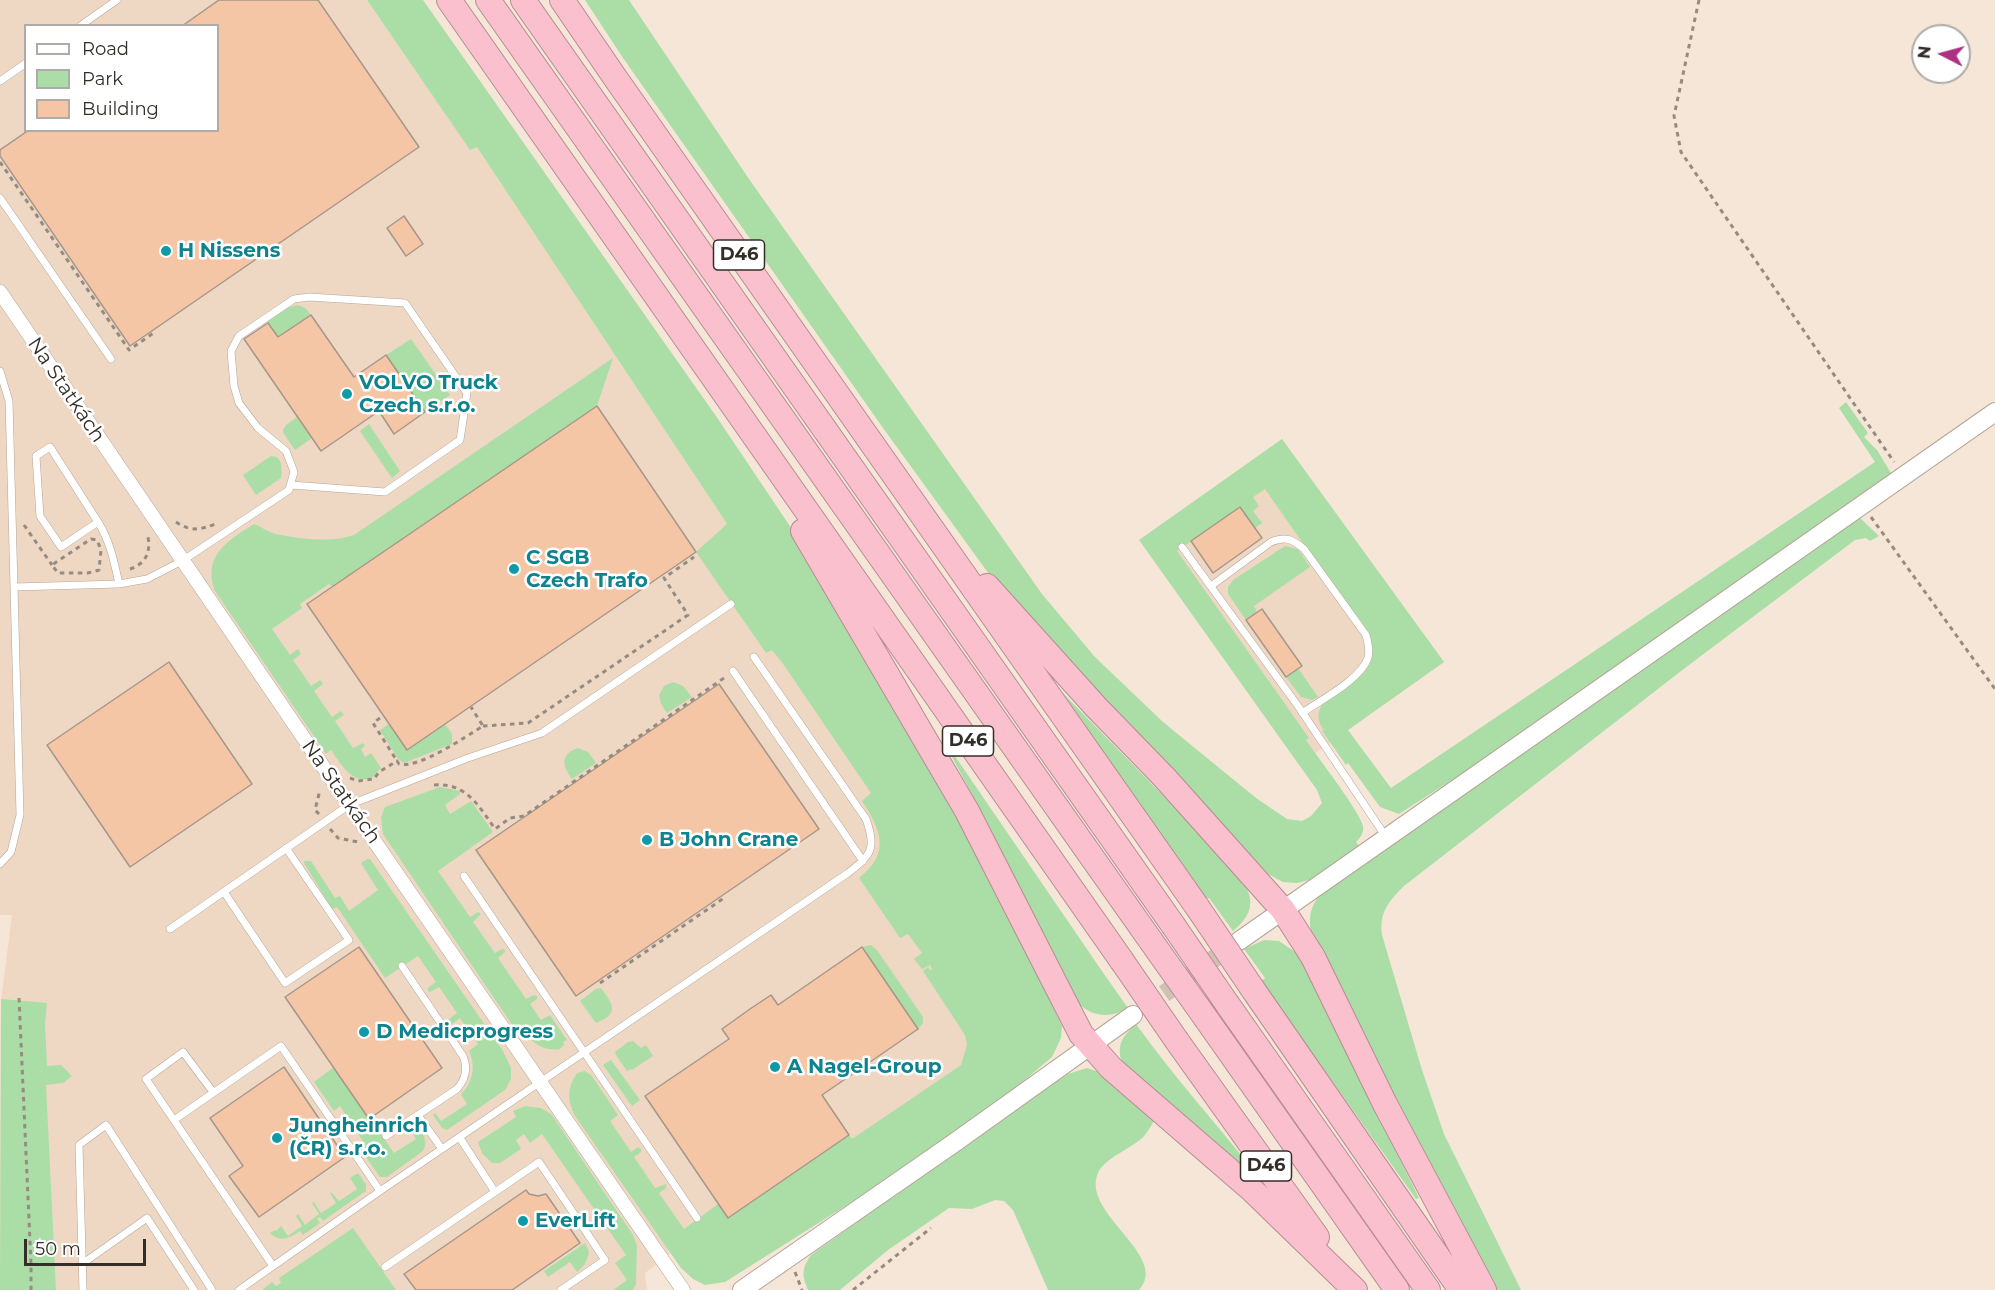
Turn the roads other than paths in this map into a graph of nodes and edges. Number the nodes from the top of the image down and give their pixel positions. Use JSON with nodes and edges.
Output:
{"nodes":[{"id":1,"x":117,"y":0,"type":"edge"},
{"id":2,"x":449,"y":0,"type":"edge"},
{"id":3,"x":488,"y":0,"type":"edge"},
{"id":4,"x":523,"y":0,"type":"edge"},
{"id":5,"x":562,"y":0,"type":"edge"},
{"id":6,"x":83,"y":24,"type":"edge"},
{"id":7,"x":24,"y":64,"type":"edge"},
{"id":8,"x":0,"y":81,"type":"edge"},
{"id":9,"x":0,"y":198,"type":"edge"},
{"id":10,"x":0,"y":292,"type":"edge"},
{"id":11,"x":111,"y":359,"type":"dead end"},
{"id":12,"x":0,"y":371,"type":"edge"},
{"id":13,"x":712,"y":376,"type":"junction"},
{"id":14,"x":1995,"y":412,"type":"edge"},
{"id":15,"x":291,"y":485,"type":"junction"},
{"id":16,"x":917,"y":508,"type":"junction"},
{"id":17,"x":98,"y":522,"type":"junction"},
{"id":18,"x":1182,"y":547,"type":"dead end"},
{"id":19,"x":182,"y":561,"type":"junction"},
{"id":20,"x":119,"y":584,"type":"junction"},
{"id":21,"x":1211,"y":586,"type":"junction"},
{"id":22,"x":14,"y":587,"type":"junction"},
{"id":23,"x":731,"y":604,"type":"dead end"},
{"id":24,"x":754,"y":657,"type":"dead end"},
{"id":25,"x":733,"y":671,"type":"road end"},
{"id":26,"x":1302,"y":713,"type":"junction"},
{"id":27,"x":349,"y":805,"type":"junction"},
{"id":28,"x":1386,"y":837,"type":"junction"},
{"id":29,"x":286,"y":848,"type":"junction"},
{"id":30,"x":863,"y":861,"type":"junction"},
{"id":31,"x":0,"y":864,"type":"edge"},
{"id":32,"x":464,"y":876,"type":"dead end"},
{"id":33,"x":224,"y":892,"type":"junction"},
{"id":34,"x":1283,"y":910,"type":"junction"},
{"id":35,"x":170,"y":929,"type":"dead end"},
{"id":36,"x":1239,"y":941,"type":"tunnel mouth"},
{"id":37,"x":402,"y":966,"type":"dead end"},
{"id":38,"x":1133,"y":1015,"type":"tunnel mouth"},
{"id":39,"x":1090,"y":1046,"type":"junction"},
{"id":40,"x":585,"y":1053,"type":"junction"},
{"id":41,"x":541,"y":1083,"type":"junction"},
{"id":42,"x":213,"y":1092,"type":"junction"},
{"id":43,"x":418,"y":1115,"type":"junction"},
{"id":44,"x":174,"y":1120,"type":"junction"},
{"id":45,"x":386,"y":1136,"type":"dead end"},
{"id":46,"x":460,"y":1138,"type":"junction"},
{"id":47,"x":442,"y":1149,"type":"junction"},
{"id":48,"x":380,"y":1191,"type":"junction"},
{"id":49,"x":495,"y":1192,"type":"junction"},
{"id":50,"x":160,"y":1209,"type":"junction"},
{"id":51,"x":147,"y":1218,"type":"junction"},
{"id":52,"x":697,"y":1218,"type":"dead end"},
{"id":53,"x":82,"y":1264,"type":"junction"},
{"id":54,"x":273,"y":1266,"type":"junction"},
{"id":55,"x":385,"y":1267,"type":"dead end"},
{"id":56,"x":242,"y":1289,"type":"edge"},
{"id":57,"x":83,"y":1290,"type":"edge"},
{"id":58,"x":194,"y":1290,"type":"edge"},
{"id":59,"x":213,"y":1290,"type":"edge"},
{"id":60,"x":561,"y":1290,"type":"edge"},
{"id":61,"x":683,"y":1290,"type":"edge"},
{"id":62,"x":742,"y":1290,"type":"edge"},
{"id":63,"x":1356,"y":1290,"type":"edge"},
{"id":64,"x":1397,"y":1290,"type":"edge"},
{"id":65,"x":1428,"y":1290,"type":"edge"},
{"id":66,"x":1461,"y":1290,"type":"edge"},
{"id":67,"x":1484,"y":1290,"type":"edge"}],
"edges":[{"from":1,"to":6,"type":"lane"},
{"from":2,"to":13,"type":"highway","number":"D46"},
{"from":3,"to":64,"type":"highway","bridge":true},
{"from":4,"to":65,"type":"highway","bridge":true},
{"from":5,"to":16,"type":"highway","number":"D46"},
{"from":7,"to":8,"type":"lane"},
{"from":9,"to":11,"type":"lane"},
{"from":10,"to":19,"type":"street","name":"Na Statkách"},
{"from":12,"to":22,"type":"lane"},
{"from":13,"to":39,"type":"highway"},
{"from":13,"to":63,"type":"highway","number":"D46","bridge":true},
{"from":14,"to":28,"type":"main road"},
{"from":15,"to":15,"type":"lane"},
{"from":15,"to":19,"type":"lane"},
{"from":16,"to":34,"type":"highway"},
{"from":16,"to":66,"type":"highway","number":"D46","bridge":true},
{"from":17,"to":17,"type":"lane"},
{"from":17,"to":20,"type":"lane"},
{"from":18,"to":21,"type":"lane"},
{"from":19,"to":20,"type":"lane"},
{"from":19,"to":27,"type":"street","name":"Na Statkách"},
{"from":20,"to":22,"type":"lane"},
{"from":21,"to":26,"type":"lane"},
{"from":21,"to":26,"type":"lane"},
{"from":22,"to":31,"type":"lane"},
{"from":23,"to":27,"type":"lane"},
{"from":24,"to":30,"type":"lane"},
{"from":25,"to":30,"type":"lane"},
{"from":26,"to":28,"type":"lane"},
{"from":27,"to":29,"type":"lane"},
{"from":27,"to":41,"type":"street","name":"Na Statkách"},
{"from":28,"to":34,"type":"main road"},
{"from":29,"to":33,"type":"lane"},
{"from":29,"to":33,"type":"lane"},
{"from":30,"to":40,"type":"lane"},
{"from":32,"to":40,"type":"lane"},
{"from":33,"to":35,"type":"lane"},
{"from":34,"to":36,"type":"main road"},
{"from":34,"to":67,"type":"highway"},
{"from":37,"to":43,"type":"lane"},
{"from":38,"to":39,"type":"main road"},
{"from":39,"to":62,"type":"main road"},
{"from":39,"to":63,"type":"highway"},
{"from":40,"to":41,"type":"lane"},
{"from":40,"to":52,"type":"lane"},
{"from":41,"to":46,"type":"lane"},
{"from":41,"to":61,"type":"street","name":"Na Statkách"},
{"from":42,"to":44,"type":"lane"},
{"from":42,"to":44,"type":"lane"},
{"from":42,"to":48,"type":"lane"},
{"from":43,"to":45,"type":"lane"},
{"from":43,"to":47,"type":"lane"},
{"from":44,"to":54,"type":"lane"},
{"from":46,"to":47,"type":"lane"},
{"from":46,"to":49,"type":"lane"},
{"from":47,"to":48,"type":"lane"},
{"from":48,"to":54,"type":"lane"},
{"from":49,"to":55,"type":"lane"},
{"from":49,"to":60,"type":"lane"},
{"from":50,"to":51,"type":"lane"},
{"from":50,"to":53,"type":"lane"},
{"from":50,"to":59,"type":"lane"},
{"from":51,"to":53,"type":"lane"},
{"from":51,"to":58,"type":"lane"},
{"from":53,"to":57,"type":"lane"},
{"from":54,"to":56,"type":"lane"}]}
